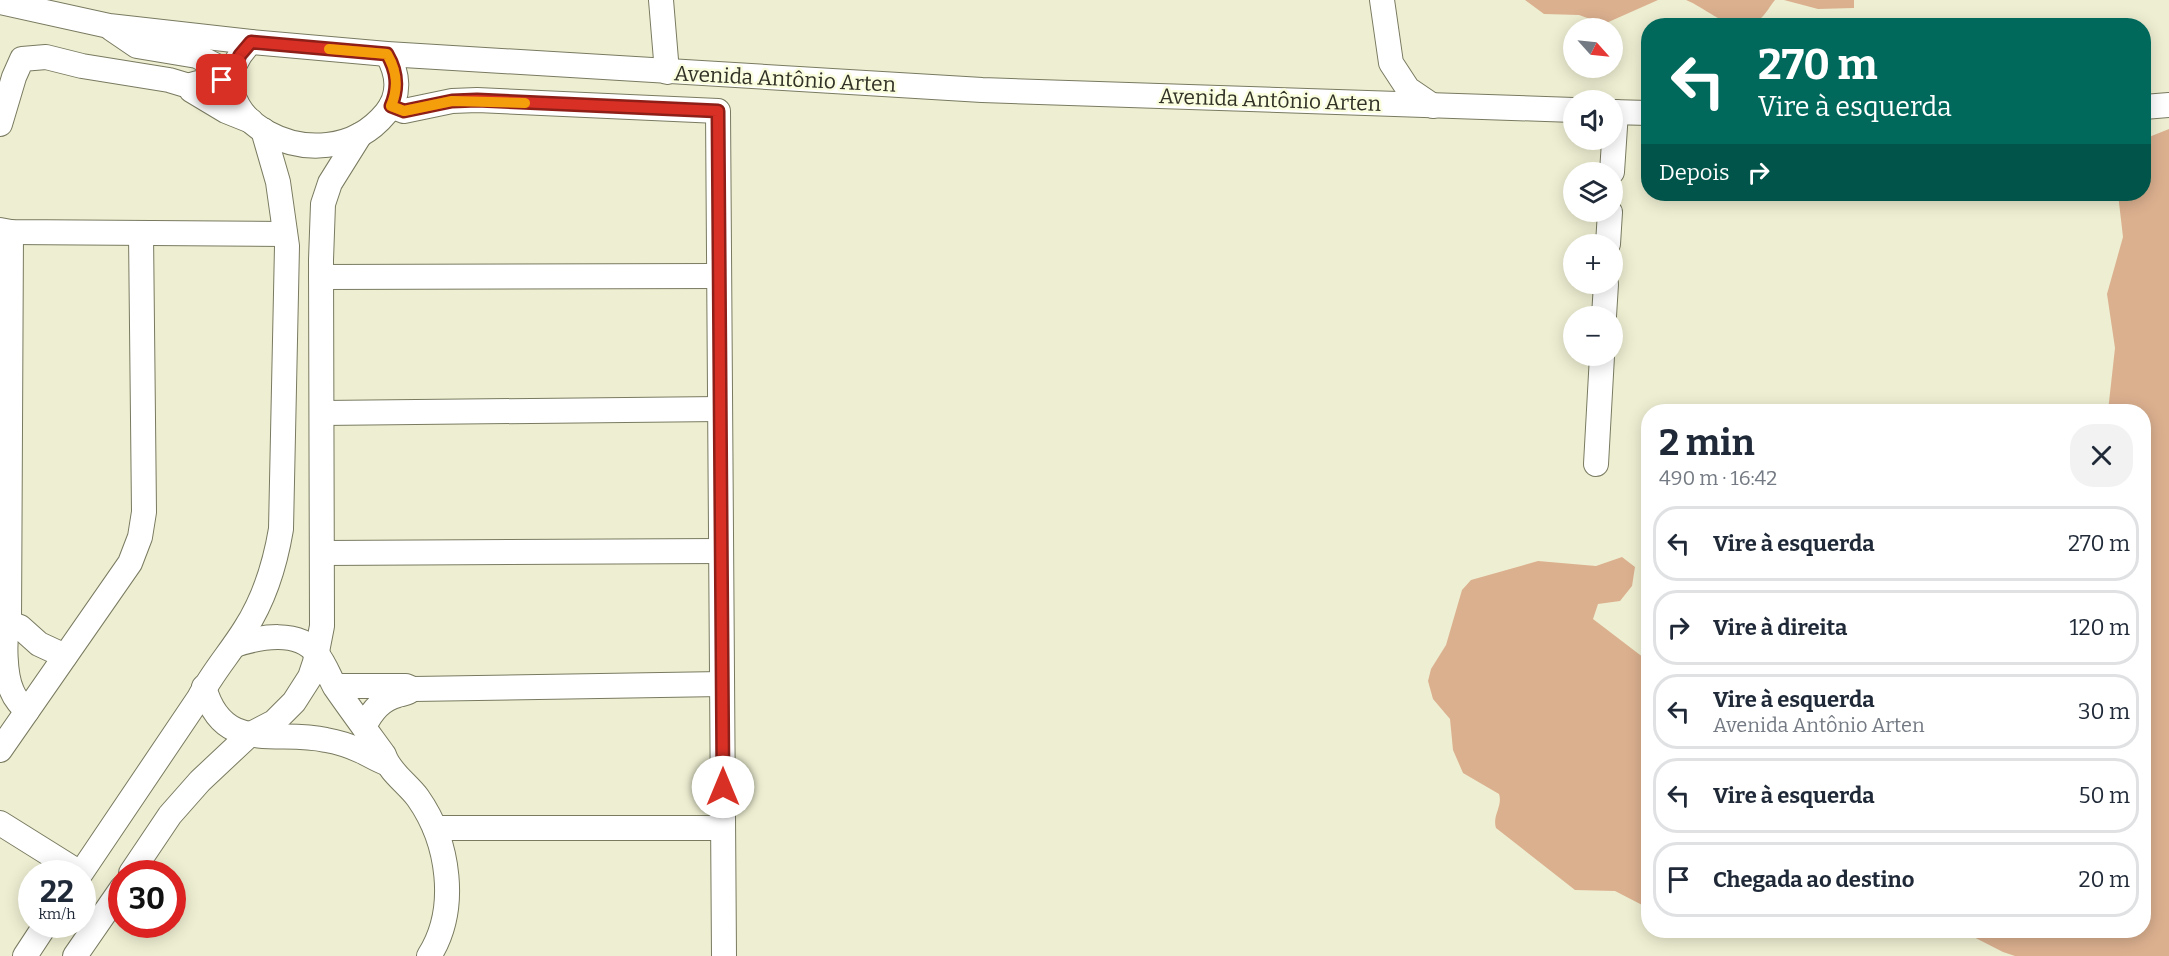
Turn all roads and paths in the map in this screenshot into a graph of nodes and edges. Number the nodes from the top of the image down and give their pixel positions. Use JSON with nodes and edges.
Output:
{"nodes":[{"id":1,"x":661,"y":0,"type":"edge"},
{"id":2,"x":1382,"y":0,"type":"edge"},
{"id":3,"x":0,"y":2,"type":"edge"},
{"id":4,"x":109,"y":26,"type":"junction"},
{"id":5,"x":251,"y":42,"type":"junction"},
{"id":6,"x":387,"y":54,"type":"junction"},
{"id":7,"x":667,"y":72,"type":"junction"},
{"id":8,"x":232,"y":74,"type":"junction"},
{"id":9,"x":189,"y":86,"type":"junction"},
{"id":10,"x":2169,"y":105,"type":"edge"},
{"id":11,"x":391,"y":106,"type":"junction"},
{"id":12,"x":1433,"y":106,"type":"junction"},
{"id":13,"x":2151,"y":106,"type":"edge"},
{"id":14,"x":1563,"y":110,"type":"edge"},
{"id":15,"x":1623,"y":112,"type":"edge"},
{"id":16,"x":1641,"y":113,"type":"edge"},
{"id":17,"x":0,"y":124,"type":"edge"},
{"id":18,"x":257,"y":125,"type":"junction"},
{"id":19,"x":360,"y":135,"type":"junction"},
{"id":20,"x":5,"y":231,"type":"edge"},
{"id":21,"x":141,"y":233,"type":"junction"},
{"id":22,"x":285,"y":234,"type":"junction"},
{"id":23,"x":719,"y":276,"type":"junction"},
{"id":24,"x":321,"y":277,"type":"junction"},
{"id":25,"x":1601,"y":366,"type":"edge"},
{"id":26,"x":720,"y":410,"type":"junction"},
{"id":27,"x":321,"y":413,"type":"junction"},
{"id":28,"x":1596,"y":464,"type":"dead end"},
{"id":29,"x":721,"y":551,"type":"junction"},
{"id":30,"x":322,"y":553,"type":"junction"},
{"id":31,"x":9,"y":623,"type":"junction"},
{"id":32,"x":234,"y":645,"type":"junction"},
{"id":33,"x":316,"y":652,"type":"junction"},
{"id":34,"x":65,"y":656,"type":"junction"},
{"id":35,"x":722,"y":684,"type":"junction"},
{"id":36,"x":335,"y":686,"type":"junction"},
{"id":37,"x":204,"y":687,"type":"junction"},
{"id":38,"x":413,"y":689,"type":"junction"},
{"id":39,"x":27,"y":711,"type":"junction"},
{"id":40,"x":364,"y":727,"type":"junction"},
{"id":41,"x":249,"y":735,"type":"junction"},
{"id":42,"x":0,"y":750,"type":"edge"},
{"id":43,"x":386,"y":763,"type":"junction"},
{"id":44,"x":0,"y":823,"type":"edge"},
{"id":45,"x":435,"y":828,"type":"junction"},
{"id":46,"x":723,"y":828,"type":"junction"},
{"id":47,"x":59,"y":860,"type":"edge"},
{"id":48,"x":89,"y":860,"type":"edge"},
{"id":49,"x":140,"y":860,"type":"edge"},
{"id":50,"x":108,"y":908,"type":"edge"},
{"id":51,"x":37,"y":938,"type":"edge"},
{"id":52,"x":436,"y":954,"type":"edge"},
{"id":53,"x":25,"y":956,"type":"edge"},
{"id":54,"x":75,"y":956,"type":"edge"},
{"id":55,"x":724,"y":956,"type":"edge"}],
"edges":[{"from":1,"to":7,"type":"street"},
{"from":2,"to":12,"type":"street"},
{"from":3,"to":4,"type":"street","name":"Avenida Antônio Arten"},
{"from":4,"to":5,"type":"street","name":"Avenida Antônio Arten"},
{"from":4,"to":8,"type":"street"},
{"from":5,"to":6,"type":"street","name":"Avenida Antônio Arten"},
{"from":5,"to":8,"type":"street"},
{"from":6,"to":7,"type":"street","name":"Avenida Antônio Arten"},
{"from":6,"to":11,"type":"street"},
{"from":7,"to":12,"type":"street","name":"Avenida Antônio Arten"},
{"from":8,"to":9,"type":"street"},
{"from":8,"to":18,"type":"street"},
{"from":9,"to":17,"type":"street"},
{"from":9,"to":18,"type":"street"},
{"from":10,"to":13,"type":"street"},
{"from":11,"to":19,"type":"street"},
{"from":11,"to":23,"type":"street"},
{"from":12,"to":14,"type":"street","name":"Avenida Antônio Arten"},
{"from":15,"to":16,"type":"street"},
{"from":18,"to":19,"type":"street"},
{"from":18,"to":22,"type":"street"},
{"from":19,"to":24,"type":"street"},
{"from":20,"to":21,"type":"street"},
{"from":20,"to":31,"type":"street"},
{"from":21,"to":22,"type":"street"},
{"from":21,"to":34,"type":"street"},
{"from":22,"to":32,"type":"street"},
{"from":23,"to":24,"type":"street"},
{"from":23,"to":26,"type":"street"},
{"from":24,"to":27,"type":"street"},
{"from":25,"to":28,"type":"street"},
{"from":26,"to":27,"type":"street"},
{"from":26,"to":29,"type":"street"},
{"from":27,"to":30,"type":"street"},
{"from":29,"to":30,"type":"street"},
{"from":29,"to":35,"type":"street"},
{"from":30,"to":33,"type":"street"},
{"from":31,"to":34,"type":"street"},
{"from":31,"to":39,"type":"street"},
{"from":32,"to":33,"type":"street"},
{"from":32,"to":37,"type":"street"},
{"from":33,"to":36,"type":"street"},
{"from":33,"to":41,"type":"street"},
{"from":34,"to":39,"type":"street"},
{"from":35,"to":38,"type":"street"},
{"from":35,"to":46,"type":"street"},
{"from":36,"to":38,"type":"street"},
{"from":36,"to":40,"type":"street"},
{"from":37,"to":41,"type":"street"},
{"from":37,"to":48,"type":"street"},
{"from":38,"to":40,"type":"street"},
{"from":39,"to":42,"type":"street"},
{"from":40,"to":43,"type":"street"},
{"from":41,"to":43,"type":"street"},
{"from":41,"to":49,"type":"street"},
{"from":43,"to":45,"type":"street"},
{"from":44,"to":47,"type":"street"},
{"from":45,"to":46,"type":"street"},
{"from":45,"to":52,"type":"street"},
{"from":46,"to":55,"type":"street"},
{"from":50,"to":54,"type":"street"},
{"from":51,"to":53,"type":"street"}]}
